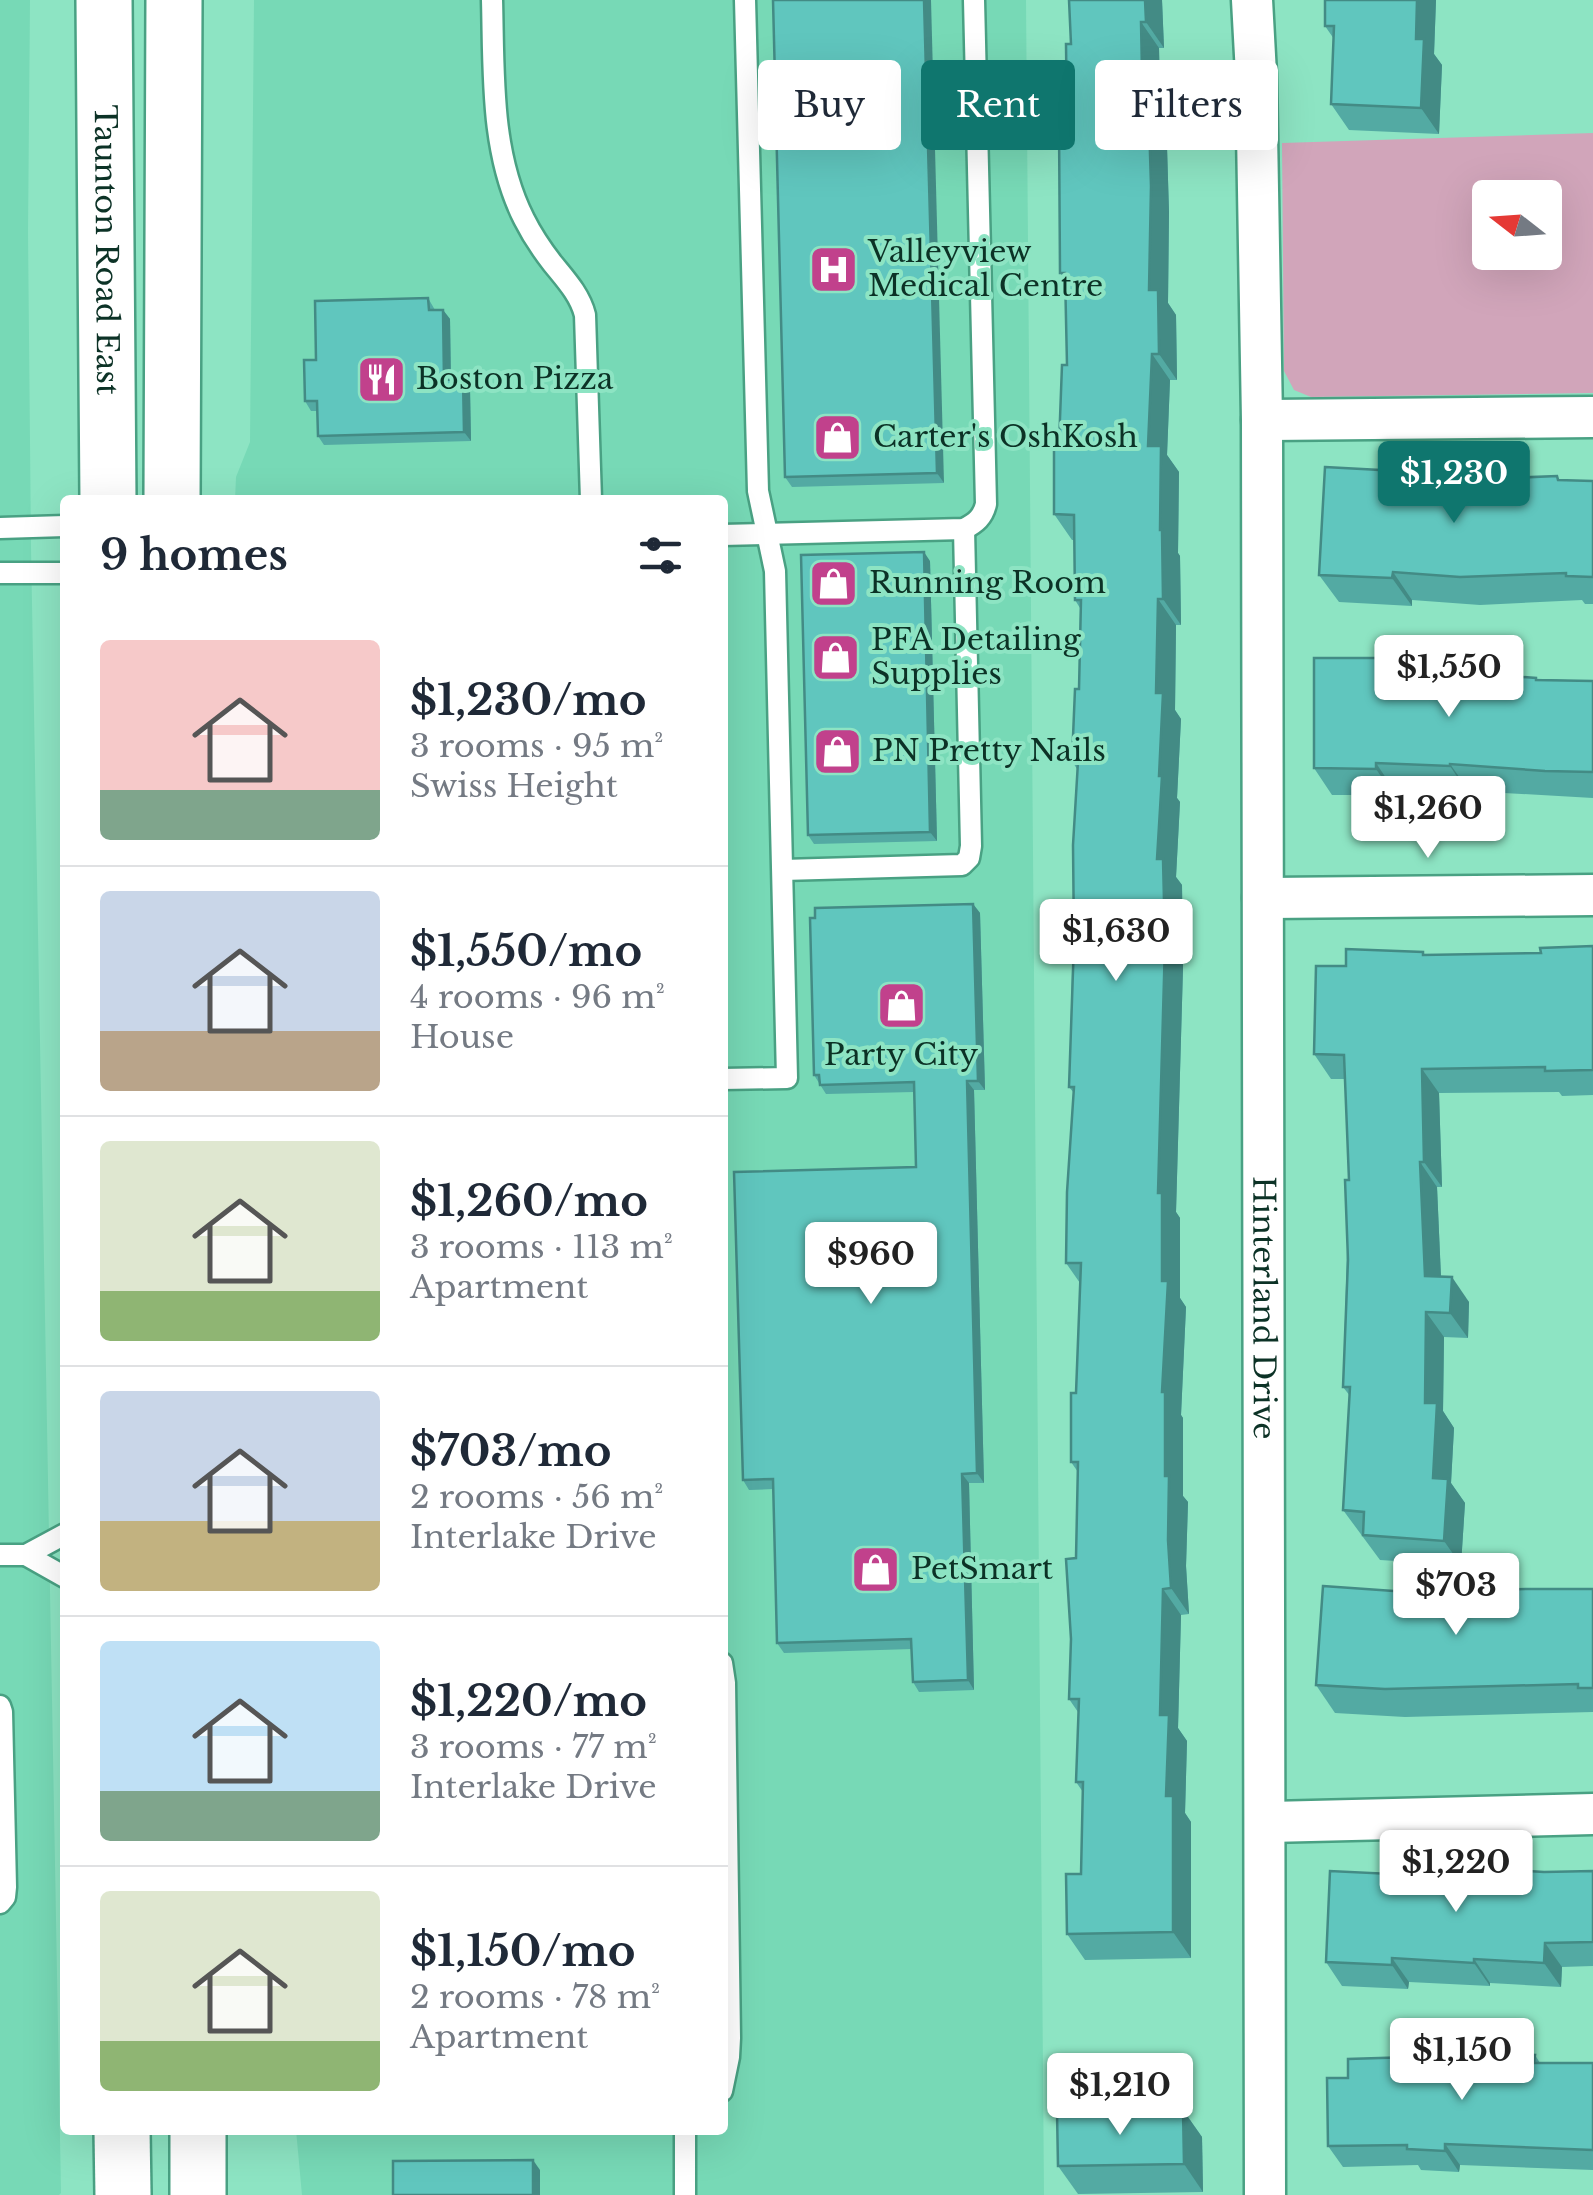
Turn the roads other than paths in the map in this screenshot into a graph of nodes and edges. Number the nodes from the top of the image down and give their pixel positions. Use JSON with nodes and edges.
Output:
{"nodes":[{"id":1,"x":104,"y":0,"type":"edge"},
{"id":2,"x":174,"y":0,"type":"edge"},
{"id":3,"x":492,"y":0,"type":"edge"},
{"id":4,"x":745,"y":0,"type":"edge"},
{"id":5,"x":974,"y":0,"type":"edge"},
{"id":6,"x":1252,"y":0,"type":"edge"},
{"id":7,"x":1593,"y":417,"type":"edge"},
{"id":8,"x":1262,"y":420,"type":"junction"},
{"id":9,"x":108,"y":495,"type":"edge"},
{"id":10,"x":172,"y":495,"type":"edge"},
{"id":11,"x":591,"y":495,"type":"edge"},
{"id":12,"x":60,"y":526,"type":"edge"},
{"id":13,"x":0,"y":528,"type":"edge"},
{"id":14,"x":964,"y":529,"type":"junction"},
{"id":15,"x":767,"y":534,"type":"junction"},
{"id":16,"x":728,"y":535,"type":"edge"},
{"id":17,"x":0,"y":573,"type":"edge"},
{"id":18,"x":60,"y":573,"type":"edge"},
{"id":19,"x":782,"y":870,"type":"junction"},
{"id":20,"x":1593,"y":894,"type":"edge"},
{"id":21,"x":1263,"y":898,"type":"junction"},
{"id":22,"x":728,"y":1079,"type":"edge"},
{"id":23,"x":60,"y":1537,"type":"edge"},
{"id":24,"x":26,"y":1554,"type":"junction"},
{"id":25,"x":0,"y":1555,"type":"edge"},
{"id":26,"x":60,"y":1574,"type":"edge"},
{"id":27,"x":0,"y":1706,"type":"edge"},
{"id":28,"x":1593,"y":1814,"type":"edge"},
{"id":29,"x":1266,"y":1822,"type":"junction"},
{"id":30,"x":728,"y":1896,"type":"edge"},
{"id":31,"x":0,"y":1902,"type":"edge"},
{"id":32,"x":728,"y":2062,"type":"edge"},
{"id":33,"x":198,"y":2135,"type":"edge"},
{"id":34,"x":685,"y":2135,"type":"edge"},
{"id":35,"x":198,"y":2195,"type":"edge"},
{"id":36,"x":685,"y":2195,"type":"edge"},
{"id":37,"x":1265,"y":2195,"type":"edge"}],
"edges":[{"from":1,"to":9,"type":"main road","name":"Taunton Road East"},
{"from":2,"to":10,"type":"main road"},
{"from":3,"to":11,"type":"lane"},
{"from":4,"to":15,"type":"lane"},
{"from":5,"to":14,"type":"lane"},
{"from":6,"to":8,"type":"street","name":"Hinterland Drive"},
{"from":7,"to":8,"type":"street"},
{"from":8,"to":21,"type":"street","name":"Hinterland Drive"},
{"from":12,"to":13,"type":"lane"},
{"from":14,"to":15,"type":"lane"},
{"from":14,"to":19,"type":"lane"},
{"from":15,"to":16,"type":"lane"},
{"from":15,"to":19,"type":"lane"},
{"from":17,"to":18,"type":"lane"},
{"from":19,"to":22,"type":"lane"},
{"from":20,"to":21,"type":"street"},
{"from":21,"to":29,"type":"street","name":"Hinterland Drive"},
{"from":23,"to":24,"type":"lane"},
{"from":24,"to":25,"type":"lane"},
{"from":24,"to":26,"type":"lane"},
{"from":27,"to":31,"type":"lane"},
{"from":28,"to":29,"type":"street"},
{"from":29,"to":37,"type":"street","name":"Hinterland Drive"},
{"from":30,"to":32,"type":"lane"},
{"from":33,"to":35,"type":"main road"},
{"from":34,"to":36,"type":"lane"}]}
